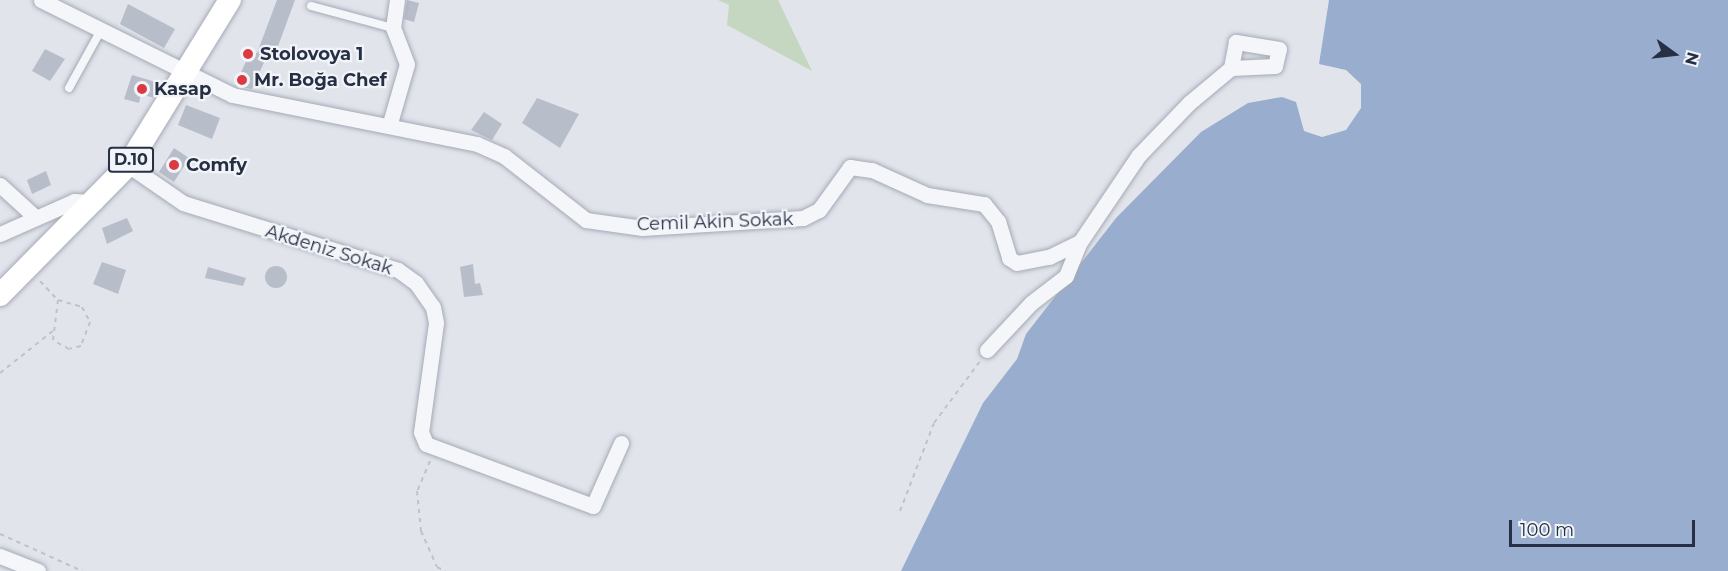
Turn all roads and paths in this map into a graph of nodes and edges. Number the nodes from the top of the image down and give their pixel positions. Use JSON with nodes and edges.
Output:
{"nodes":[{"id":1,"x":41,"y":0,"type":"edge"},
{"id":2,"x":230,"y":0,"type":"edge"},
{"id":3,"x":397,"y":0,"type":"edge"},
{"id":4,"x":311,"y":6,"type":"dead end"},
{"id":5,"x":393,"y":28,"type":"junction"},
{"id":6,"x":101,"y":30,"type":"junction"},
{"id":7,"x":1231,"y":68,"type":"dead end"},
{"id":8,"x":188,"y":76,"type":"junction"},
{"id":9,"x":69,"y":88,"type":"dead end"},
{"id":10,"x":390,"y":123,"type":"junction"},
{"id":11,"x":128,"y":165,"type":"junction"},
{"id":12,"x":0,"y":185,"type":"edge"},
{"id":13,"x":96,"y":202,"type":"junction"},
{"id":14,"x":34,"y":216,"type":"junction"},
{"id":15,"x":0,"y":234,"type":"edge"},
{"id":16,"x":1080,"y":242,"type":"junction"},
{"id":17,"x":28,"y":267,"type":"junction"},
{"id":18,"x":0,"y":295,"type":"edge"},
{"id":19,"x":58,"y":300,"type":"junction"},
{"id":20,"x":54,"y":330,"type":"junction"},
{"id":21,"x":987,"y":350,"type":"joint"},
{"id":22,"x":0,"y":373,"type":"edge"},
{"id":23,"x":621,"y":443,"type":"dead end"},
{"id":24,"x":426,"y":444,"type":"junction"},
{"id":25,"x":900,"y":511,"type":"dead end"},
{"id":26,"x":0,"y":534,"type":"edge"},
{"id":27,"x":0,"y":556,"type":"edge"},
{"id":28,"x":38,"y":571,"type":"edge"},
{"id":29,"x":82,"y":571,"type":"edge"},
{"id":30,"x":445,"y":571,"type":"edge"}],
"edges":[{"from":1,"to":6,"type":"street","name":"Cemil Akin Sokak"},
{"from":2,"to":8,"type":"main road","number":"D.10"},
{"from":3,"to":5,"type":"street"},
{"from":4,"to":5,"type":"lane"},
{"from":5,"to":10,"type":"street"},
{"from":6,"to":8,"type":"street","name":"Cemil Akin Sokak"},
{"from":6,"to":9,"type":"lane"},
{"from":7,"to":16,"type":"street"},
{"from":8,"to":10,"type":"street","name":"Cemil Akin Sokak"},
{"from":8,"to":11,"type":"main road","number":"D.10"},
{"from":10,"to":16,"type":"street","name":"Cemil Akin Sokak"},
{"from":11,"to":13,"type":"main road","number":"D.10"},
{"from":11,"to":24,"type":"street","name":"Akdeniz Sokak"},
{"from":12,"to":14,"type":"street"},
{"from":13,"to":14,"type":"street"},
{"from":13,"to":17,"type":"main road","number":"D.10"},
{"from":14,"to":15,"type":"street"},
{"from":16,"to":21,"type":"street"},
{"from":17,"to":18,"type":"main road","number":"D.10"},
{"from":17,"to":19,"type":"path"},
{"from":19,"to":20,"type":"path"},
{"from":19,"to":20,"type":"path"},
{"from":20,"to":22,"type":"path"},
{"from":21,"to":25,"type":"path"},
{"from":23,"to":24,"type":"street"},
{"from":24,"to":30,"type":"path"},
{"from":26,"to":29,"type":"path"},
{"from":27,"to":28,"type":"street"}]}
